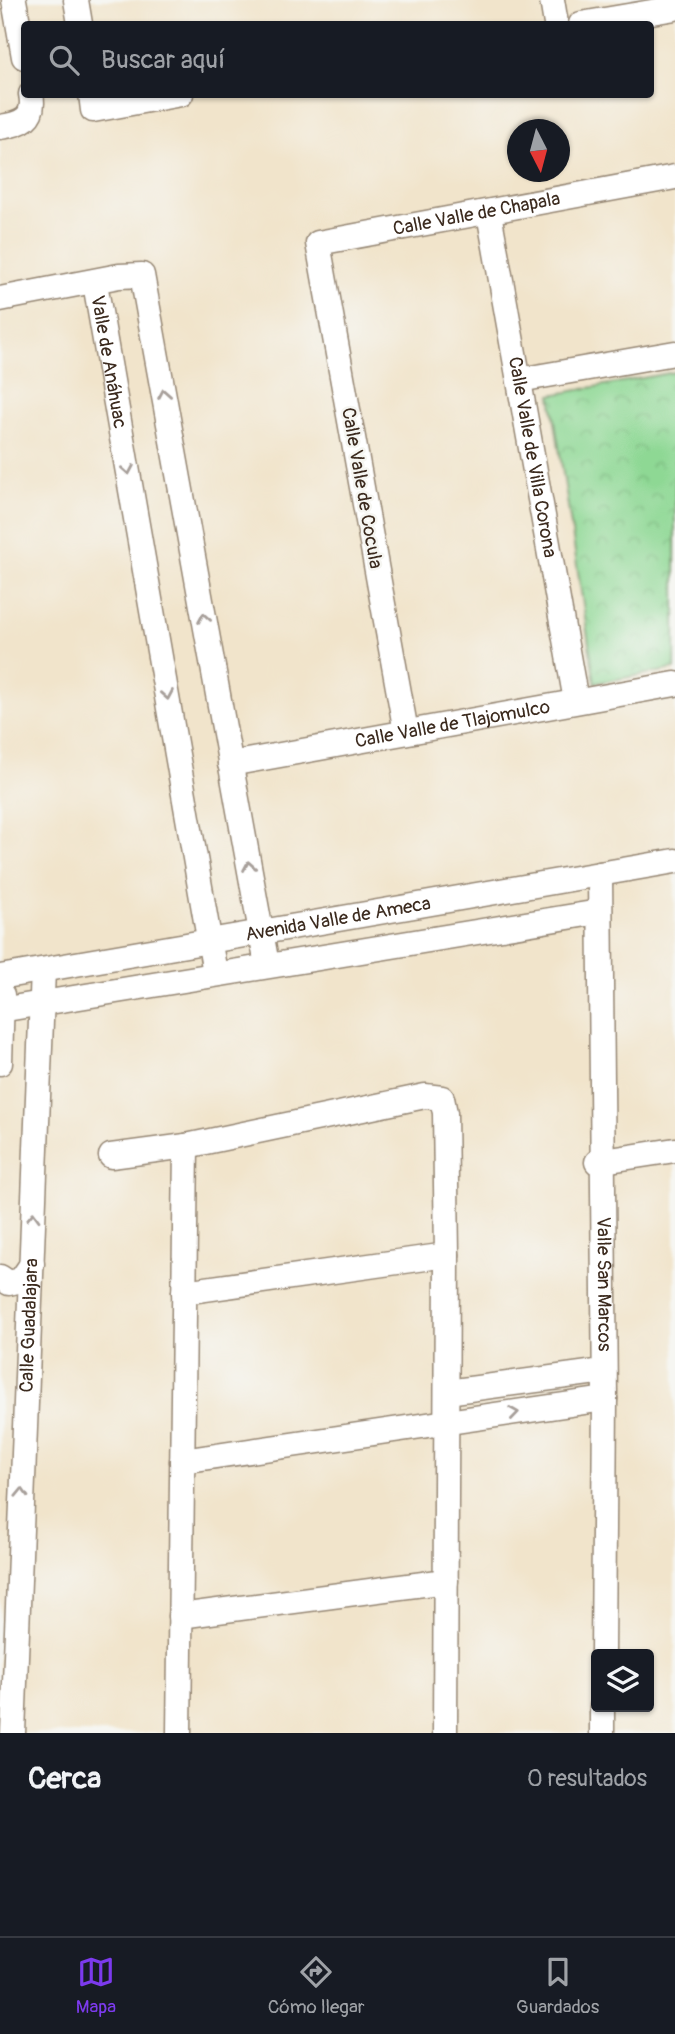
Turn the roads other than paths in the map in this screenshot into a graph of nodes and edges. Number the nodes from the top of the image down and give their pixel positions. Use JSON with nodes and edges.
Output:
{"nodes":[{"id":1,"x":14,"y":0,"type":"edge"},
{"id":2,"x":76,"y":0,"type":"edge"},
{"id":3,"x":552,"y":0,"type":"edge"},
{"id":4,"x":675,"y":8,"type":"edge"},
{"id":5,"x":80,"y":21,"type":"edge"},
{"id":6,"x":556,"y":21,"type":"edge"},
{"id":7,"x":599,"y":21,"type":"edge"},
{"id":8,"x":21,"y":40,"type":"edge"},
{"id":9,"x":32,"y":98,"type":"edge"},
{"id":10,"x":136,"y":98,"type":"edge"},
{"id":11,"x":92,"y":102,"type":"edge"},
{"id":12,"x":0,"y":127,"type":"edge"},
{"id":13,"x":675,"y":177,"type":"edge"},
{"id":14,"x":489,"y":213,"type":"junction"},
{"id":15,"x":318,"y":243,"type":"joint"},
{"id":16,"x":95,"y":283,"type":"junction"},
{"id":17,"x":0,"y":299,"type":"edge"},
{"id":18,"x":675,"y":353,"type":"edge"},
{"id":19,"x":519,"y":380,"type":"junction"},
{"id":20,"x":675,"y":684,"type":"edge"},
{"id":21,"x":576,"y":701,"type":"junction"},
{"id":22,"x":406,"y":732,"type":"junction"},
{"id":23,"x":230,"y":764,"type":"junction"},
{"id":24,"x":675,"y":861,"type":"edge"},
{"id":25,"x":600,"y":874,"type":"junction"},
{"id":26,"x":599,"y":912,"type":"junction"},
{"id":27,"x":261,"y":933,"type":"junction"},
{"id":28,"x":210,"y":942,"type":"junction"},
{"id":29,"x":267,"y":965,"type":"junction"},
{"id":30,"x":43,"y":970,"type":"junction"},
{"id":31,"x":215,"y":974,"type":"junction"},
{"id":32,"x":1,"y":976,"type":"edge"},
{"id":33,"x":42,"y":1002,"type":"junction"},
{"id":34,"x":1,"y":1010,"type":"edge"},
{"id":35,"x":0,"y":1063,"type":"edge"},
{"id":36,"x":186,"y":1146,"type":"junction"},
{"id":37,"x":675,"y":1150,"type":"edge"},
{"id":38,"x":111,"y":1156,"type":"dead end"},
{"id":39,"x":600,"y":1162,"type":"junction"},
{"id":40,"x":447,"y":1255,"type":"junction"},
{"id":41,"x":32,"y":1264,"type":"junction"},
{"id":42,"x":0,"y":1278,"type":"edge"},
{"id":43,"x":184,"y":1292,"type":"junction"},
{"id":44,"x":604,"y":1371,"type":"junction"},
{"id":45,"x":447,"y":1392,"type":"junction"},
{"id":46,"x":605,"y":1399,"type":"junction"},
{"id":47,"x":447,"y":1423,"type":"junction"},
{"id":48,"x":183,"y":1461,"type":"junction"},
{"id":49,"x":446,"y":1581,"type":"junction"},
{"id":50,"x":180,"y":1616,"type":"junction"},
{"id":51,"x":603,"y":1649,"type":"edge"},
{"id":52,"x":603,"y":1712,"type":"edge"},
{"id":53,"x":441,"y":1732,"type":"edge"},
{"id":54,"x":13,"y":1733,"type":"edge"},
{"id":55,"x":179,"y":1733,"type":"edge"},
{"id":56,"x":602,"y":1733,"type":"edge"}],
"edges":[{"from":1,"to":8,"type":"street"},
{"from":2,"to":5,"type":"street"},
{"from":3,"to":6,"type":"street"},
{"from":4,"to":7,"type":"street"},
{"from":9,"to":12,"type":"street"},
{"from":10,"to":11,"type":"street"},
{"from":13,"to":14,"type":"street","name":"Calle Valle de Chapala"},
{"from":14,"to":15,"type":"street","name":"Calle Valle de Chapala"},
{"from":14,"to":19,"type":"street","name":"Calle Valle de Villa Corona"},
{"from":15,"to":22,"type":"street","name":"Calle Valle de Cocula"},
{"from":16,"to":17,"type":"street"},
{"from":23,"to":16,"type":"street","name":"Valle de Anáhuac","one_way":true},
{"from":16,"to":28,"type":"street","name":"Valle de Anáhuac","one_way":true},
{"from":18,"to":19,"type":"street"},
{"from":19,"to":21,"type":"street","name":"Calle Valle de Villa Corona"},
{"from":20,"to":21,"type":"street","name":"Calle Valle de Tlajomulco"},
{"from":21,"to":22,"type":"street","name":"Calle Valle de Tlajomulco"},
{"from":22,"to":23,"type":"street","name":"Calle Valle de Tlajomulco"},
{"from":27,"to":23,"type":"street","name":"Valle de Anáhuac","one_way":true},
{"from":24,"to":25,"type":"street","name":"Avenida Valle de Ameca"},
{"from":25,"to":26,"type":"street","name":"Valle San Marcos"},
{"from":25,"to":27,"type":"street","name":"Avenida Valle de Ameca"},
{"from":26,"to":29,"type":"street"},
{"from":26,"to":39,"type":"street","name":"Valle San Marcos"},
{"from":27,"to":28,"type":"street","name":"Avenida Valle de Ameca"},
{"from":27,"to":29,"type":"street","name":"Valle de Anáhuac"},
{"from":28,"to":30,"type":"street","name":"Avenida Valle de Ameca"},
{"from":28,"to":31,"type":"street","name":"Valle de Anáhuac"},
{"from":29,"to":31,"type":"street"},
{"from":30,"to":32,"type":"street","name":"Avenida Valle de Ameca"},
{"from":30,"to":33,"type":"street","name":"Calle Guadalajara"},
{"from":31,"to":33,"type":"street"},
{"from":32,"to":34,"type":"street"},
{"from":33,"to":34,"type":"street"},
{"from":41,"to":33,"type":"street","name":"Calle Guadalajara","one_way":true},
{"from":34,"to":35,"type":"street"},
{"from":36,"to":38,"type":"street"},
{"from":36,"to":40,"type":"street"},
{"from":36,"to":43,"type":"street"},
{"from":37,"to":39,"type":"street"},
{"from":39,"to":44,"type":"street","name":"Valle San Marcos"},
{"from":40,"to":43,"type":"street"},
{"from":40,"to":45,"type":"street"},
{"from":41,"to":42,"type":"street"},
{"from":54,"to":41,"type":"street","name":"Calle Guadalajara","one_way":true},
{"from":43,"to":48,"type":"street"},
{"from":44,"to":45,"type":"street"},
{"from":44,"to":46,"type":"street","name":"Valle San Marcos"},
{"from":45,"to":47,"type":"street"},
{"from":47,"to":46,"type":"street","one_way":true},
{"from":46,"to":51,"type":"street","name":"Valle San Marcos"},
{"from":47,"to":48,"type":"street"},
{"from":47,"to":49,"type":"street"},
{"from":48,"to":50,"type":"street"},
{"from":49,"to":50,"type":"street"},
{"from":49,"to":53,"type":"street"},
{"from":50,"to":55,"type":"street"},
{"from":52,"to":56,"type":"street"}]}
